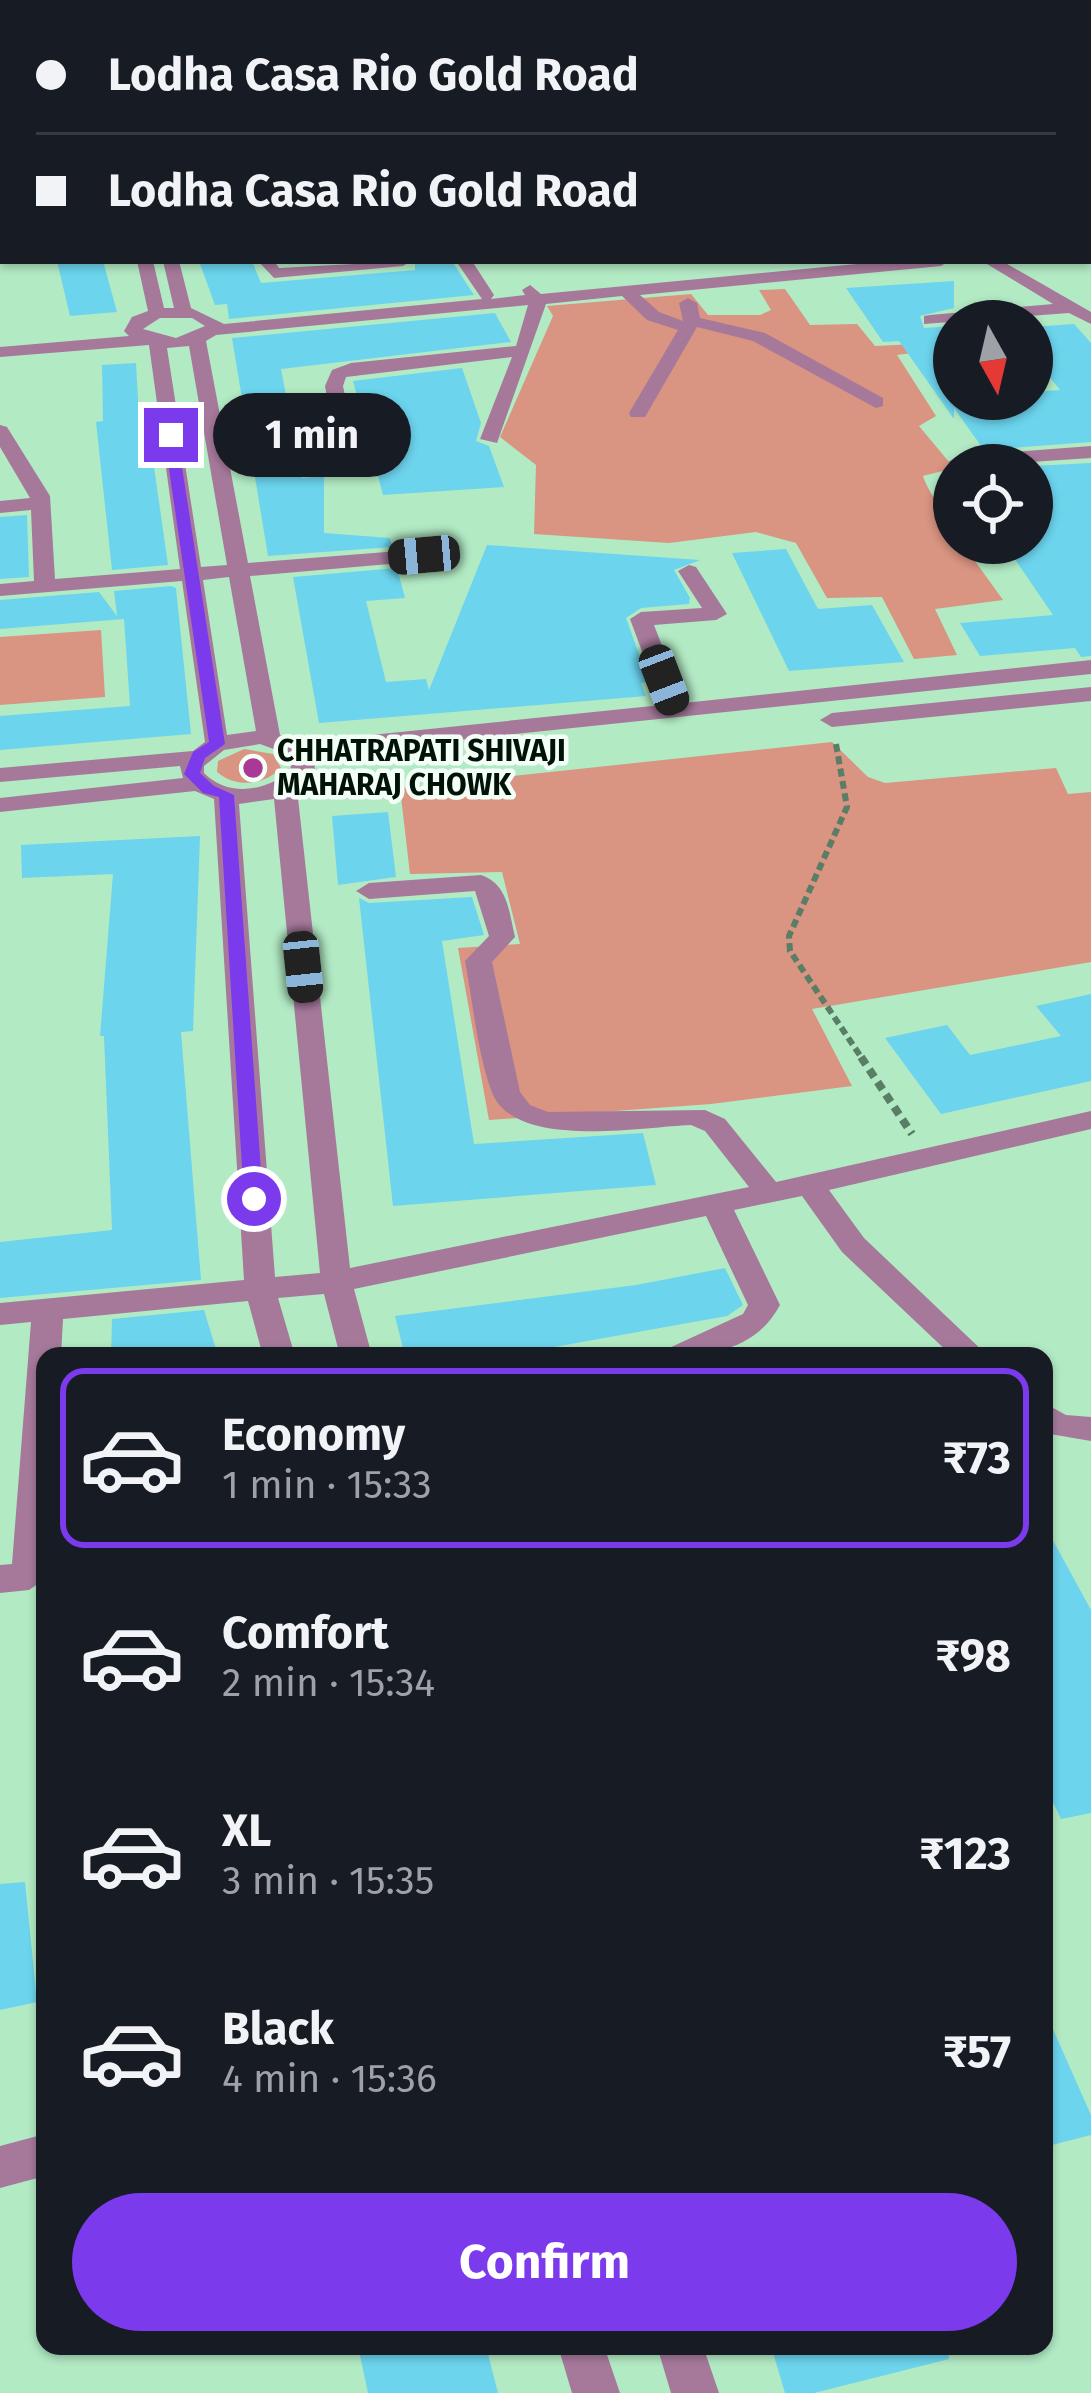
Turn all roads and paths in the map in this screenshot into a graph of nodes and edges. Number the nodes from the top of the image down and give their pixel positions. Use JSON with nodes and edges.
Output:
{"nodes":[{"id":1,"x":146,"y":264,"type":"edge"},
{"id":2,"x":172,"y":264,"type":"edge"},
{"id":3,"x":268,"y":264,"type":"edge"},
{"id":4,"x":372,"y":264,"type":"edge"},
{"id":5,"x":466,"y":264,"type":"edge"},
{"id":6,"x":832,"y":264,"type":"edge"},
{"id":7,"x":897,"y":264,"type":"edge"},
{"id":8,"x":995,"y":264,"type":"edge"},
{"id":9,"x":1032,"y":264,"type":"edge"},
{"id":10,"x":809,"y":270,"type":"junction"},
{"id":11,"x":678,"y":288,"type":"junction"},
{"id":12,"x":572,"y":292,"type":"junction"},
{"id":13,"x":628,"y":293,"type":"junction"},
{"id":14,"x":485,"y":295,"type":"junction"},
{"id":15,"x":534,"y":296,"type":"junction"},
{"id":16,"x":1091,"y":296,"type":"edge"},
{"id":17,"x":1071,"y":308,"type":"junction"},
{"id":18,"x":183,"y":311,"type":"junction"},
{"id":19,"x":157,"y":314,"type":"junction"},
{"id":20,"x":1091,"y":319,"type":"edge"},
{"id":21,"x":930,"y":320,"type":"dead end"},
{"id":22,"x":690,"y":324,"type":"junction"},
{"id":23,"x":208,"y":330,"type":"junction"},
{"id":24,"x":145,"y":336,"type":"junction"},
{"id":25,"x":0,"y":338,"type":"edge"},
{"id":26,"x":523,"y":350,"type":"junction"},
{"id":27,"x":0,"y":352,"type":"edge"},
{"id":28,"x":876,"y":402,"type":"dead end"},
{"id":29,"x":638,"y":413,"type":"dead end"},
{"id":30,"x":0,"y":431,"type":"edge"},
{"id":31,"x":490,"y":439,"type":"dead end"},
{"id":32,"x":346,"y":448,"type":"dead end"},
{"id":33,"x":1091,"y":452,"type":"edge"},
{"id":34,"x":1053,"y":455,"type":"edge"},
{"id":35,"x":40,"y":503,"type":"junction"},
{"id":36,"x":0,"y":507,"type":"edge"},
{"id":37,"x":424,"y":555,"type":"dead end"},
{"id":38,"x":238,"y":570,"type":"junction"},
{"id":39,"x":689,"y":571,"type":"dead end"},
{"id":40,"x":192,"y":574,"type":"junction"},
{"id":41,"x":46,"y":586,"type":"junction"},
{"id":42,"x":0,"y":590,"type":"edge"},
{"id":43,"x":1091,"y":667,"type":"edge"},
{"id":44,"x":1091,"y":694,"type":"edge"},
{"id":45,"x":676,"y":711,"type":"junction"},
{"id":46,"x":832,"y":720,"type":"joint"},
{"id":47,"x":269,"y":738,"type":"junction"},
{"id":48,"x":298,"y":750,"type":"junction"},
{"id":49,"x":204,"y":762,"type":"junction"},
{"id":50,"x":0,"y":775,"type":"edge"},
{"id":51,"x":285,"y":787,"type":"junction"},
{"id":52,"x":226,"y":795,"type":"junction"},
{"id":53,"x":0,"y":805,"type":"edge"},
{"id":54,"x":369,"y":891,"type":"dead end"},
{"id":55,"x":1087,"y":1125,"type":"edge"},
{"id":56,"x":930,"y":1160,"type":"junction"},
{"id":57,"x":809,"y":1186,"type":"junction"},
{"id":58,"x":770,"y":1194,"type":"junction"},
{"id":59,"x":716,"y":1205,"type":"junction"},
{"id":60,"x":336,"y":1282,"type":"junction"},
{"id":61,"x":260,"y":1288,"type":"junction"},
{"id":62,"x":48,"y":1313,"type":"junction"},
{"id":63,"x":0,"y":1314,"type":"edge"},
{"id":64,"x":46,"y":1347,"type":"edge"},
{"id":65,"x":276,"y":1347,"type":"edge"},
{"id":66,"x":354,"y":1347,"type":"edge"},
{"id":67,"x":700,"y":1347,"type":"edge"},
{"id":68,"x":962,"y":1347,"type":"edge"},
{"id":69,"x":1053,"y":1422,"type":"edge"},
{"id":70,"x":1091,"y":1429,"type":"edge"},
{"id":71,"x":36,"y":1479,"type":"edge"},
{"id":72,"x":0,"y":1580,"type":"edge"},
{"id":73,"x":36,"y":2157,"type":"edge"},
{"id":74,"x":0,"y":2167,"type":"edge"},
{"id":75,"x":584,"y":2355,"type":"edge"},
{"id":76,"x":683,"y":2355,"type":"edge"},
{"id":77,"x":596,"y":2393,"type":"edge"},
{"id":78,"x":695,"y":2393,"type":"edge"}],
"edges":[{"from":1,"to":19,"type":"street"},
{"from":2,"to":18,"type":"street"},
{"from":3,"to":4,"type":"street"},
{"from":5,"to":14,"type":"street"},
{"from":6,"to":10,"type":"street"},
{"from":7,"to":10,"type":"street"},
{"from":8,"to":17,"type":"street"},
{"from":9,"to":16,"type":"street"},
{"from":10,"to":11,"type":"street"},
{"from":10,"to":12,"type":"street"},
{"from":11,"to":13,"type":"street"},
{"from":11,"to":22,"type":"street"},
{"from":12,"to":13,"type":"street"},
{"from":12,"to":15,"type":"street"},
{"from":13,"to":22,"type":"street"},
{"from":14,"to":15,"type":"street"},
{"from":14,"to":23,"type":"street"},
{"from":15,"to":23,"type":"street"},
{"from":15,"to":26,"type":"street"},
{"from":17,"to":20,"type":"street"},
{"from":17,"to":21,"type":"street"},
{"from":18,"to":19,"type":"street"},
{"from":18,"to":23,"type":"street"},
{"from":19,"to":24,"type":"street"},
{"from":22,"to":28,"type":"street"},
{"from":22,"to":29,"type":"street"},
{"from":23,"to":24,"type":"street"},
{"from":23,"to":38,"type":"street"},
{"from":24,"to":25,"type":"street"},
{"from":24,"to":27,"type":"street"},
{"from":24,"to":40,"type":"street"},
{"from":26,"to":31,"type":"street"},
{"from":26,"to":32,"type":"street"},
{"from":30,"to":35,"type":"street"},
{"from":33,"to":34,"type":"street"},
{"from":35,"to":36,"type":"street"},
{"from":35,"to":41,"type":"street"},
{"from":37,"to":38,"type":"street"},
{"from":38,"to":40,"type":"street"},
{"from":38,"to":47,"type":"street"},
{"from":39,"to":45,"type":"street"},
{"from":40,"to":41,"type":"street"},
{"from":40,"to":49,"type":"street"},
{"from":41,"to":42,"type":"street"},
{"from":43,"to":45,"type":"street"},
{"from":44,"to":46,"type":"street"},
{"from":45,"to":48,"type":"street"},
{"from":46,"to":56,"type":"path"},
{"from":47,"to":48,"type":"street"},
{"from":47,"to":49,"type":"street"},
{"from":48,"to":51,"type":"street"},
{"from":49,"to":50,"type":"street"},
{"from":49,"to":52,"type":"street"},
{"from":49,"to":53,"type":"street"},
{"from":51,"to":52,"type":"street"},
{"from":51,"to":60,"type":"street"},
{"from":52,"to":61,"type":"street"},
{"from":54,"to":58,"type":"street"},
{"from":55,"to":56,"type":"street"},
{"from":56,"to":57,"type":"street"},
{"from":57,"to":58,"type":"street"},
{"from":57,"to":68,"type":"street"},
{"from":58,"to":59,"type":"street"},
{"from":59,"to":60,"type":"street"},
{"from":59,"to":67,"type":"street"},
{"from":60,"to":61,"type":"street"},
{"from":60,"to":66,"type":"street"},
{"from":61,"to":62,"type":"street"},
{"from":61,"to":65,"type":"street"},
{"from":62,"to":63,"type":"street"},
{"from":62,"to":64,"type":"street"},
{"from":69,"to":70,"type":"street"},
{"from":71,"to":72,"type":"street"},
{"from":73,"to":74,"type":"street"},
{"from":75,"to":77,"type":"street"},
{"from":76,"to":78,"type":"street"}]}
